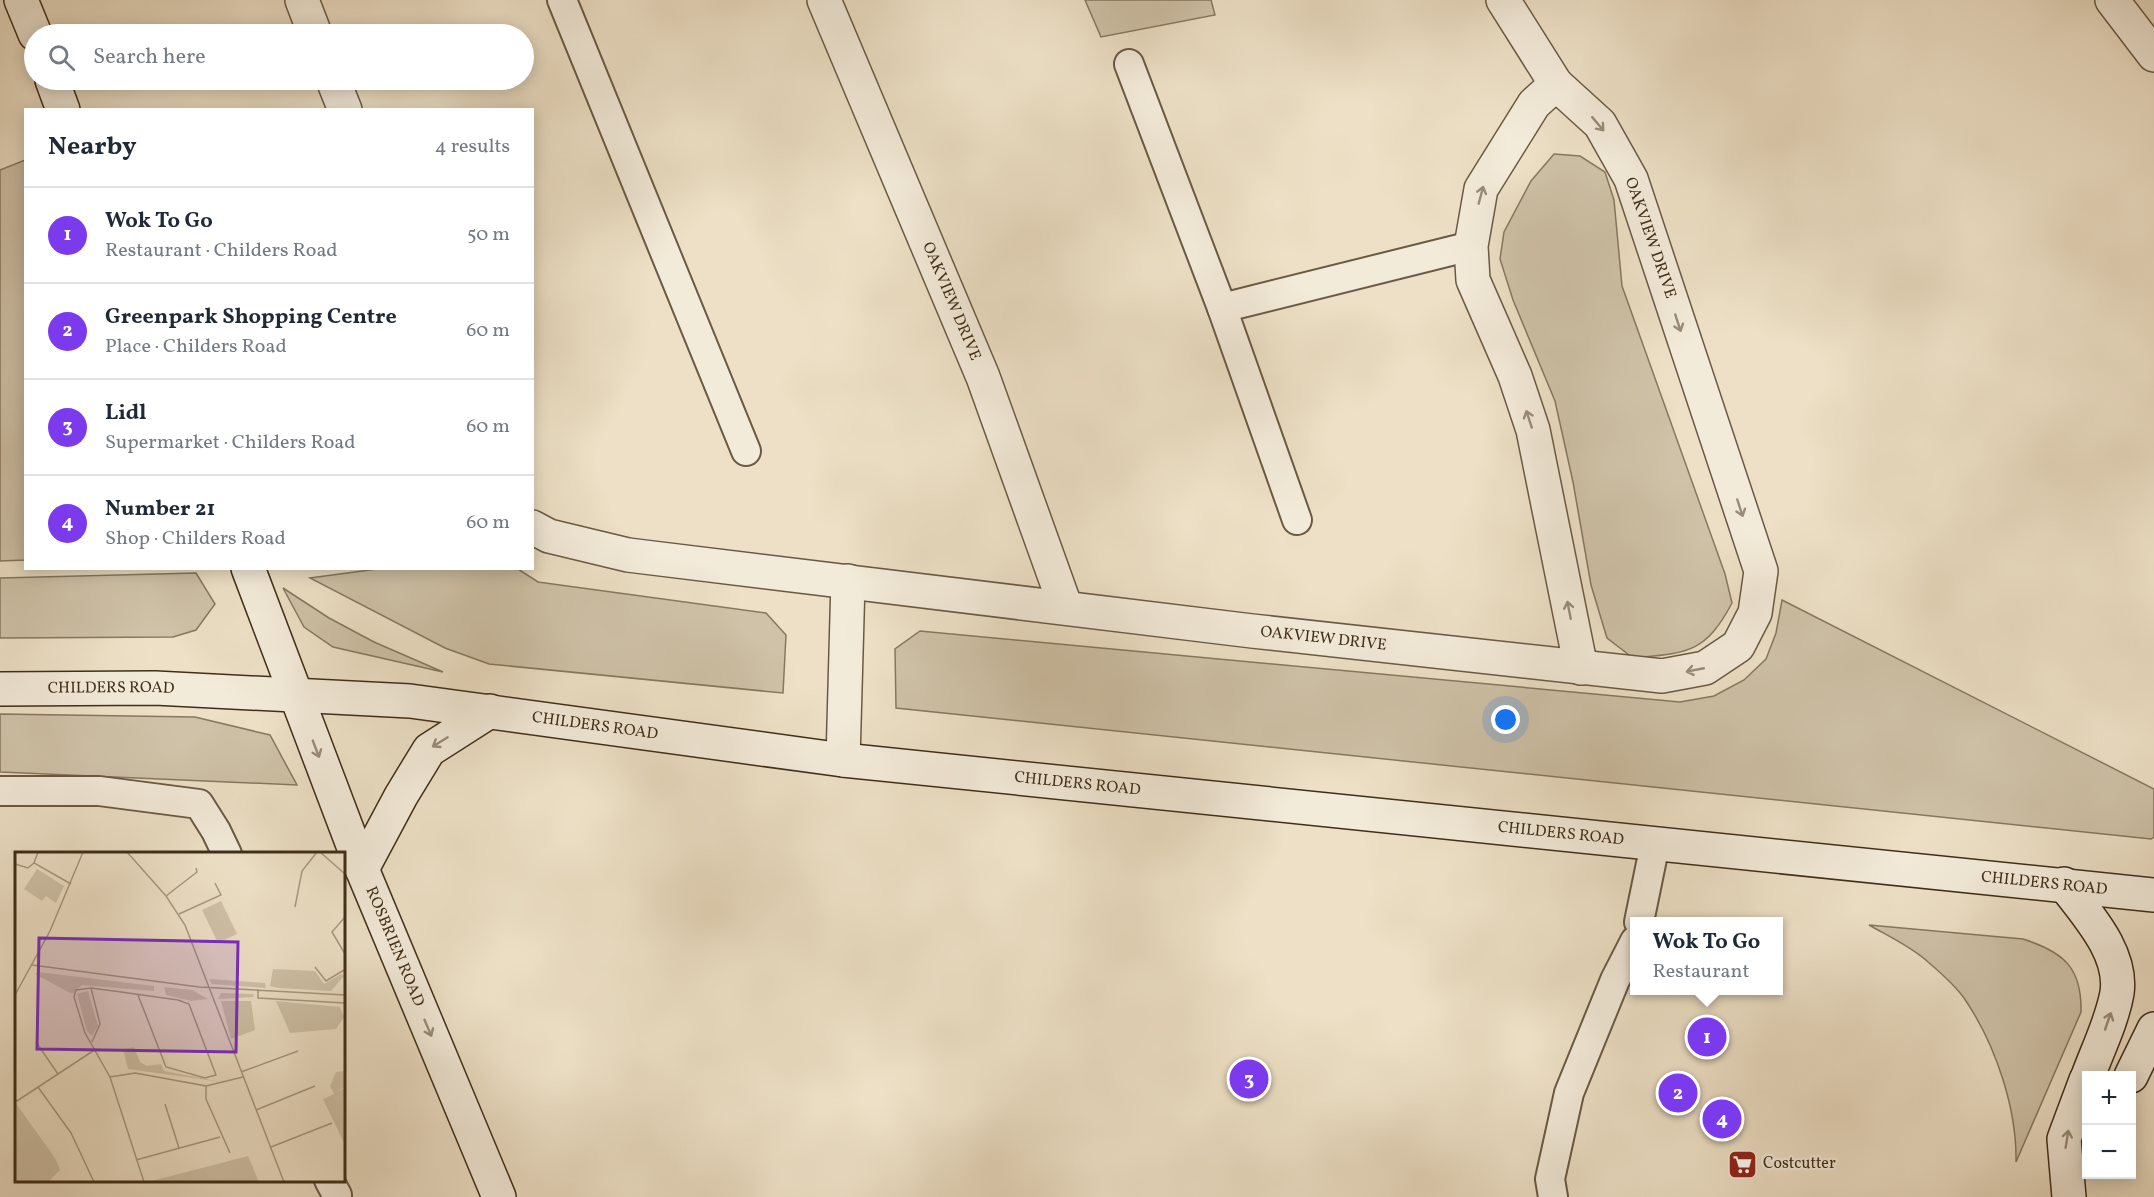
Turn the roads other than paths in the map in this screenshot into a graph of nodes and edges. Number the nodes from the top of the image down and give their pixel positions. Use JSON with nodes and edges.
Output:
{"nodes":[{"id":1,"x":21,"y":0,"type":"edge"},
{"id":2,"x":302,"y":0,"type":"edge"},
{"id":3,"x":562,"y":0,"type":"edge"},
{"id":4,"x":824,"y":0,"type":"edge"},
{"id":5,"x":2112,"y":0,"type":"edge"},
{"id":6,"x":1510,"y":3,"type":"edge"},
{"id":7,"x":30,"y":24,"type":"edge"},
{"id":8,"x":311,"y":24,"type":"edge"},
{"id":9,"x":2154,"y":55,"type":"edge"},
{"id":10,"x":1129,"y":64,"type":"dead end"},
{"id":11,"x":1556,"y":84,"type":"junction"},
{"id":12,"x":56,"y":90,"type":"edge"},
{"id":13,"x":337,"y":90,"type":"edge"},
{"id":14,"x":62,"y":108,"type":"edge"},
{"id":15,"x":344,"y":108,"type":"edge"},
{"id":16,"x":1472,"y":246,"type":"junction"},
{"id":17,"x":1222,"y":308,"type":"junction"},
{"id":18,"x":746,"y":451,"type":"dead end"},
{"id":19,"x":1297,"y":520,"type":"dead end"},
{"id":20,"x":534,"y":529,"type":"edge"},
{"id":21,"x":249,"y":570,"type":"edge"},
{"id":22,"x":848,"y":581,"type":"junction"},
{"id":23,"x":1066,"y":608,"type":"junction"},
{"id":24,"x":1581,"y":668,"type":"junction"},
{"id":25,"x":0,"y":689,"type":"edge"},
{"id":26,"x":296,"y":695,"type":"junction"},
{"id":27,"x":490,"y":711,"type":"junction"},
{"id":28,"x":843,"y":760,"type":"junction"},
{"id":29,"x":0,"y":791,"type":"edge"},
{"id":30,"x":1655,"y":844,"type":"junction"},
{"id":31,"x":226,"y":852,"type":"edge"},
{"id":32,"x":362,"y":869,"type":"junction"},
{"id":33,"x":2064,"y":884,"type":"junction"},
{"id":34,"x":2154,"y":895,"type":"edge"},
{"id":35,"x":1640,"y":917,"type":"edge"},
{"id":36,"x":1630,"y":951,"type":"edge"},
{"id":37,"x":2154,"y":1029,"type":"edge"},
{"id":38,"x":2090,"y":1071,"type":"edge"},
{"id":39,"x":2133,"y":1071,"type":"edge"},
{"id":40,"x":2082,"y":1091,"type":"edge"},
{"id":41,"x":2082,"y":1170,"type":"edge"},
{"id":42,"x":499,"y":1197,"type":"edge"},
{"id":43,"x":1553,"y":1197,"type":"edge"},
{"id":44,"x":2069,"y":1197,"type":"edge"}],
"edges":[{"from":1,"to":7,"type":"street"},
{"from":2,"to":8,"type":"street"},
{"from":3,"to":18,"type":"lane"},
{"from":4,"to":23,"type":"street","name":"OAKVIEW DRIVE"},
{"from":5,"to":9,"type":"street"},
{"from":6,"to":11,"type":"street","name":"OAKVIEW DRIVE"},
{"from":10,"to":17,"type":"lane"},
{"from":16,"to":11,"type":"street","one_way":true},
{"from":11,"to":24,"type":"street","name":"OAKVIEW DRIVE","one_way":true},
{"from":12,"to":14,"type":"street"},
{"from":13,"to":15,"type":"street"},
{"from":16,"to":17,"type":"lane"},
{"from":24,"to":16,"type":"street","one_way":true},
{"from":17,"to":19,"type":"lane"},
{"from":20,"to":22,"type":"street","name":"OAKVIEW DRIVE"},
{"from":21,"to":26,"type":"street","name":"ROSBRIEN ROAD"},
{"from":22,"to":23,"type":"street","name":"OAKVIEW DRIVE"},
{"from":22,"to":28,"type":"street"},
{"from":23,"to":24,"type":"street","name":"OAKVIEW DRIVE"},
{"from":25,"to":26,"type":"street","name":"CHILDERS ROAD"},
{"from":26,"to":27,"type":"street","name":"CHILDERS ROAD"},
{"from":26,"to":32,"type":"street","name":"ROSBRIEN ROAD","one_way":true},
{"from":27,"to":28,"type":"street","name":"CHILDERS ROAD"},
{"from":27,"to":32,"type":"street","one_way":true},
{"from":28,"to":30,"type":"street","name":"CHILDERS ROAD"},
{"from":29,"to":31,"type":"lane"},
{"from":30,"to":33,"type":"street","name":"CHILDERS ROAD"},
{"from":30,"to":35,"type":"lane"},
{"from":32,"to":42,"type":"street","name":"ROSBRIEN ROAD","one_way":true},
{"from":33,"to":34,"type":"street","name":"CHILDERS ROAD"},
{"from":38,"to":33,"type":"street","one_way":true},
{"from":36,"to":43,"type":"lane"},
{"from":37,"to":39,"type":"street"},
{"from":44,"to":40,"type":"street","one_way":true},
{"from":41,"to":44,"type":"street"}]}
